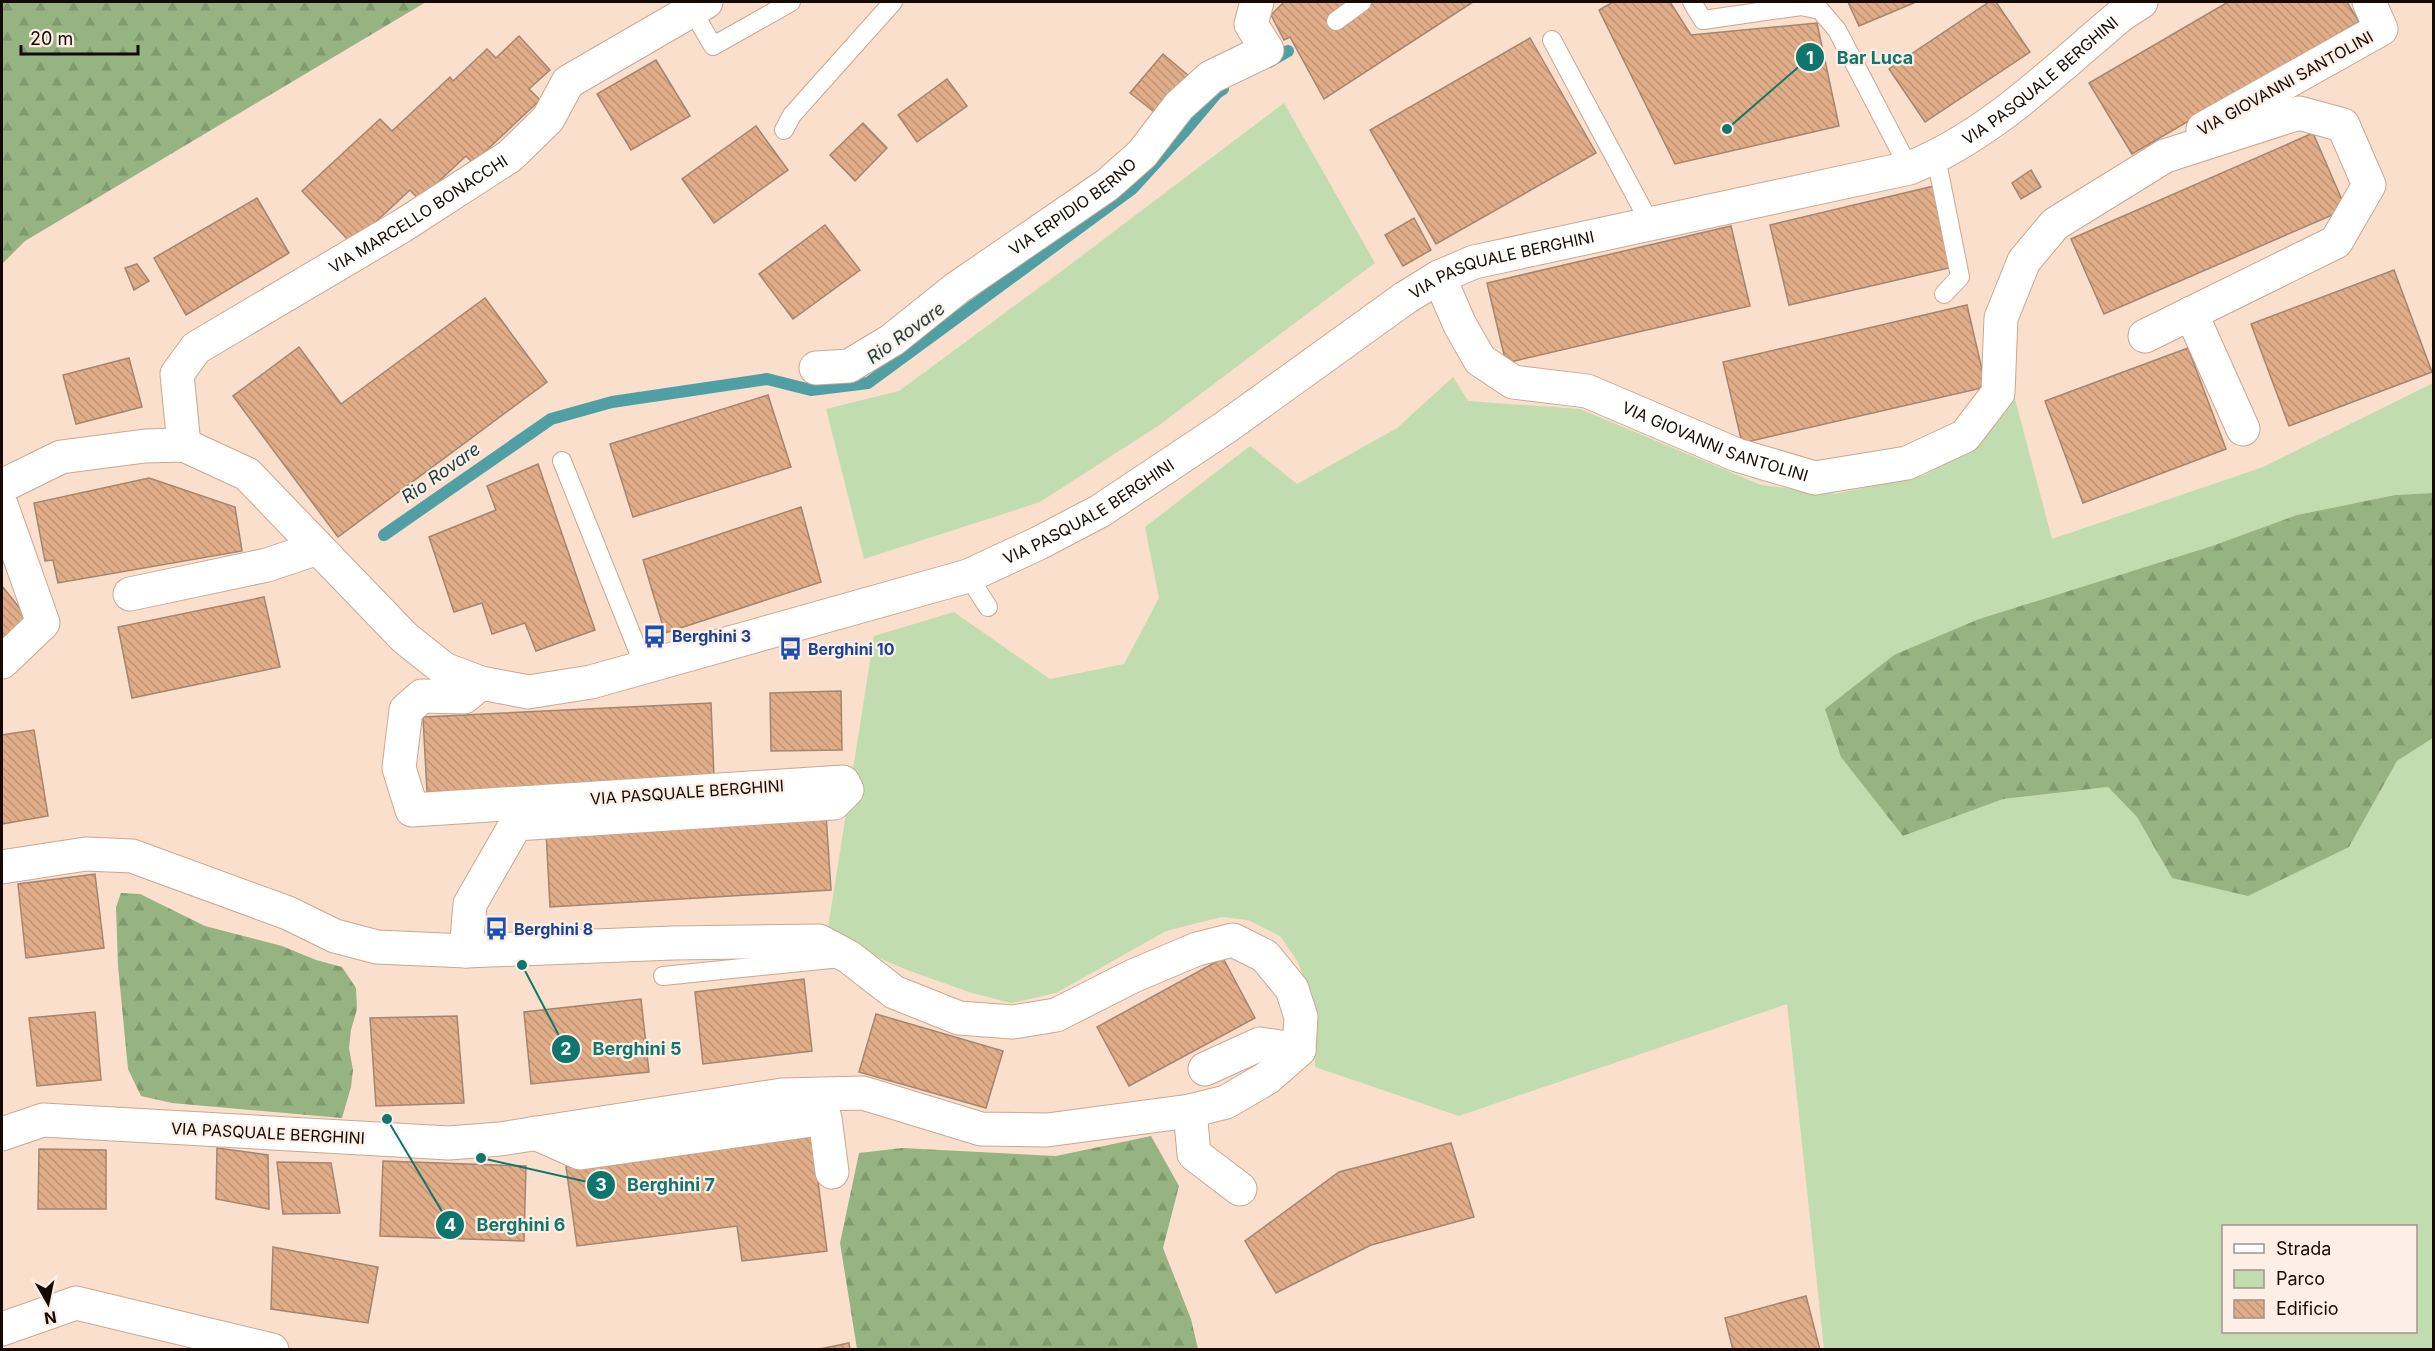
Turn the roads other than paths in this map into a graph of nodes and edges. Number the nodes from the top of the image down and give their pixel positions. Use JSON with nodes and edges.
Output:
{"nodes":[{"id":1,"x":791,"y":2,"type":"edge"},
{"id":2,"x":893,"y":2,"type":"edge"},
{"id":3,"x":1362,"y":2,"type":"edge"},
{"id":4,"x":1692,"y":2,"type":"edge"},
{"id":5,"x":2140,"y":2,"type":"edge"},
{"id":6,"x":2369,"y":2,"type":"edge"},
{"id":7,"x":699,"y":6,"type":"edge"},
{"id":8,"x":1254,"y":13,"type":"edge"},
{"id":9,"x":1336,"y":21,"type":"dead end"},
{"id":10,"x":1552,"y":40,"type":"dead end"},
{"id":11,"x":784,"y":130,"type":"dead end"},
{"id":12,"x":2165,"y":156,"type":"junction"},
{"id":13,"x":1923,"y":162,"type":"junction"},
{"id":14,"x":1650,"y":223,"type":"junction"},
{"id":15,"x":1438,"y":277,"type":"junction"},
{"id":16,"x":1944,"y":294,"type":"dead end"},
{"id":17,"x":2191,"y":313,"type":"junction"},
{"id":18,"x":2145,"y":336,"type":"dead end"},
{"id":19,"x":816,"y":368,"type":"dead end"},
{"id":20,"x":2243,"y":429,"type":"dead end"},
{"id":21,"x":184,"y":445,"type":"junction"},
{"id":22,"x":562,"y":461,"type":"dead end"},
{"id":23,"x":2,"y":486,"type":"edge"},
{"id":24,"x":2,"y":507,"type":"edge"},
{"id":25,"x":318,"y":548,"type":"junction"},
{"id":26,"x":968,"y":576,"type":"junction"},
{"id":27,"x":130,"y":594,"type":"dead end"},
{"id":28,"x":988,"y":607,"type":"dead end"},
{"id":29,"x":2,"y":662,"type":"edge"},
{"id":30,"x":645,"y":668,"type":"junction"},
{"id":31,"x":481,"y":683,"type":"junction"},
{"id":32,"x":2,"y":867,"type":"edge"},
{"id":33,"x":466,"y":951,"type":"junction"},
{"id":34,"x":849,"y":957,"type":"junction"},
{"id":35,"x":663,"y":976,"type":"dead end"},
{"id":36,"x":1299,"y":1050,"type":"junction"},
{"id":37,"x":1205,"y":1069,"type":"dead end"},
{"id":38,"x":1190,"y":1111,"type":"junction"},
{"id":39,"x":535,"y":1133,"type":"junction"},
{"id":40,"x":2,"y":1134,"type":"edge"},
{"id":41,"x":832,"y":1172,"type":"dead end"},
{"id":42,"x":1240,"y":1188,"type":"dead end"},
{"id":43,"x":2,"y":1329,"type":"edge"},
{"id":44,"x":272,"y":1350,"type":"edge"}],
"edges":[{"from":1,"to":7,"type":"lane"},
{"from":2,"to":11,"type":"lane"},
{"from":3,"to":9,"type":"lane"},
{"from":4,"to":13,"type":"lane"},
{"from":5,"to":13,"type":"street","name":"VIA PASQUALE BERGHINI"},
{"from":6,"to":12,"type":"street","name":"VIA GIOVANNI SANTOLINI"},
{"from":7,"to":21,"type":"street","name":"VIA MARCELLO BONACCHI"},
{"from":8,"to":19,"type":"street","name":"VIA ERPIDIO BERNO"},
{"from":10,"to":14,"type":"lane"},
{"from":12,"to":15,"type":"street","name":"VIA GIOVANNI SANTOLINI"},
{"from":12,"to":17,"type":"street","name":"VIA GIOVANNI SANTOLINI"},
{"from":13,"to":14,"type":"street","name":"VIA PASQUALE BERGHINI"},
{"from":13,"to":16,"type":"lane"},
{"from":14,"to":15,"type":"street","name":"VIA PASQUALE BERGHINI"},
{"from":15,"to":26,"type":"street","name":"VIA PASQUALE BERGHINI"},
{"from":17,"to":18,"type":"street","name":"VIA GIOVANNI SANTOLINI"},
{"from":17,"to":20,"type":"street"},
{"from":21,"to":23,"type":"street","name":"VIA PASQUALE BERGHINI"},
{"from":21,"to":25,"type":"street","name":"VIA PASQUALE BERGHINI"},
{"from":22,"to":30,"type":"lane"},
{"from":24,"to":29,"type":"street"},
{"from":25,"to":27,"type":"street"},
{"from":25,"to":31,"type":"street","name":"VIA PASQUALE BERGHINI"},
{"from":26,"to":28,"type":"lane"},
{"from":26,"to":30,"type":"street","name":"VIA PASQUALE BERGHINI"},
{"from":30,"to":31,"type":"street","name":"VIA PASQUALE BERGHINI"},
{"from":31,"to":33,"type":"street","name":"VIA PASQUALE BERGHINI"},
{"from":32,"to":33,"type":"street"},
{"from":33,"to":34,"type":"street"},
{"from":34,"to":35,"type":"lane"},
{"from":34,"to":36,"type":"street"},
{"from":36,"to":37,"type":"street"},
{"from":36,"to":38,"type":"street","name":"VIA PASQUALE BERGHINI"},
{"from":38,"to":39,"type":"street","name":"VIA PASQUALE BERGHINI"},
{"from":38,"to":42,"type":"street"},
{"from":39,"to":40,"type":"street","name":"VIA PASQUALE BERGHINI"},
{"from":39,"to":41,"type":"street"},
{"from":43,"to":44,"type":"street"}]}
